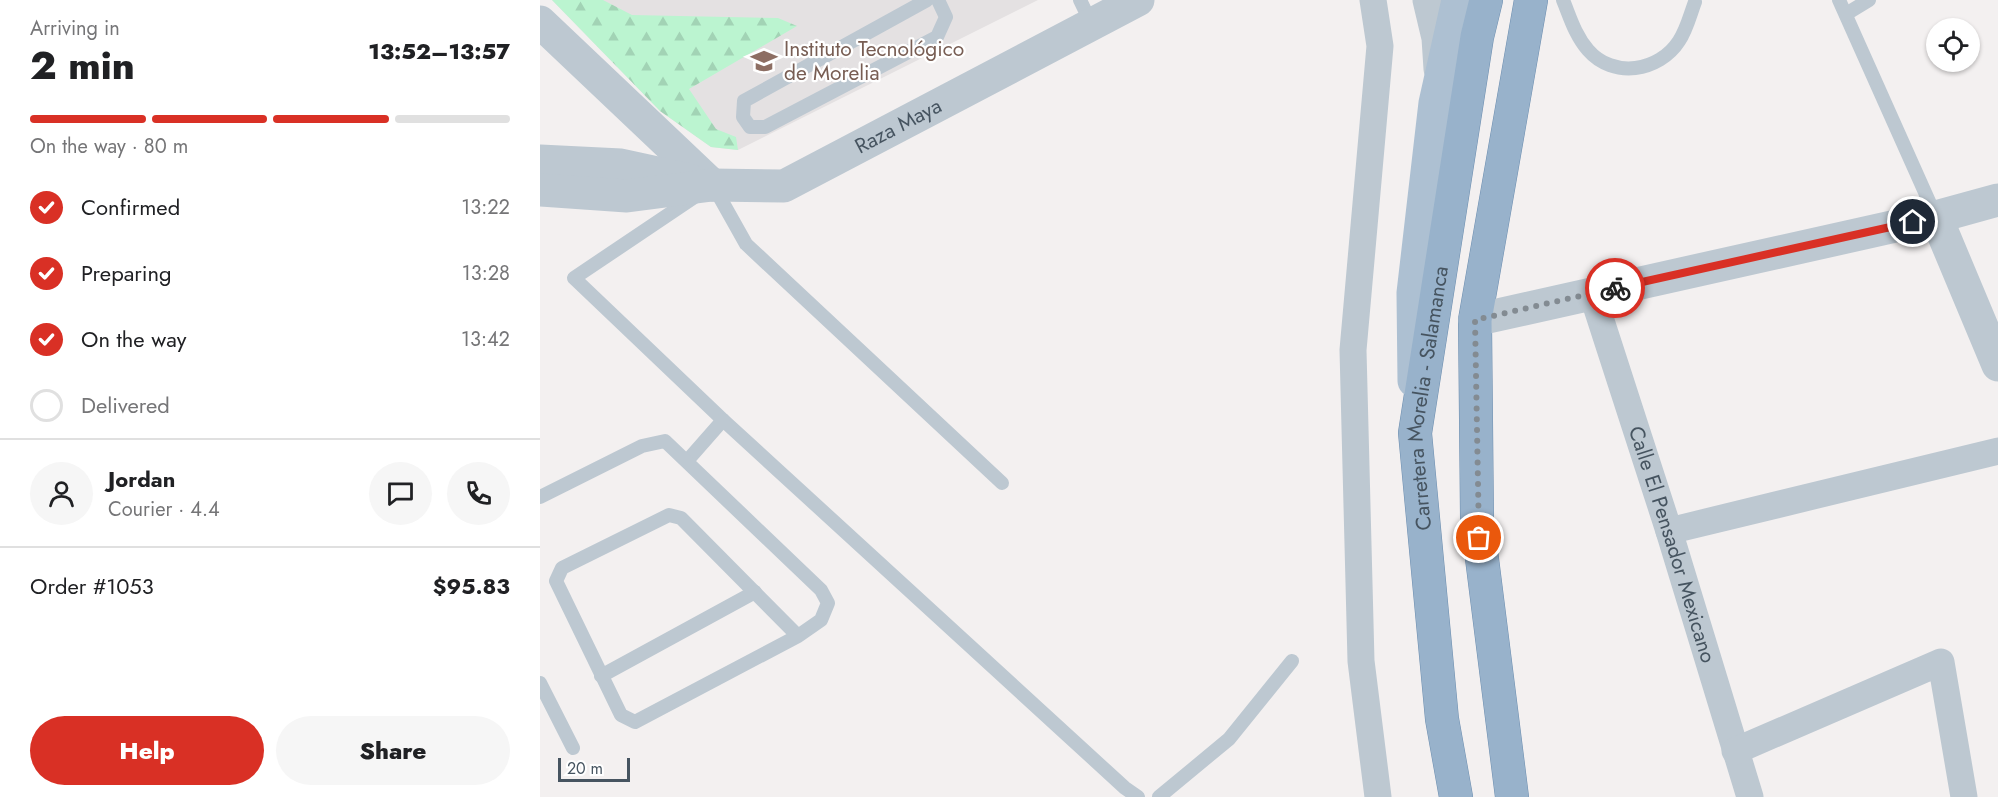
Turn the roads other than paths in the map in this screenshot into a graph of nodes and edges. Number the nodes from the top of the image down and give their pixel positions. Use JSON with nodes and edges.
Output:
{"nodes":[{"id":1,"x":927,"y":0,"type":"edge"},
{"id":2,"x":938,"y":0,"type":"edge"},
{"id":3,"x":1373,"y":0,"type":"edge"},
{"id":4,"x":1429,"y":0,"type":"edge"},
{"id":5,"x":1458,"y":0,"type":"edge"},
{"id":6,"x":1486,"y":0,"type":"edge"},
{"id":7,"x":1531,"y":0,"type":"edge"},
{"id":8,"x":1563,"y":0,"type":"edge"},
{"id":9,"x":1839,"y":0,"type":"edge"},
{"id":10,"x":1869,"y":0,"type":"edge"},
{"id":11,"x":1695,"y":2,"type":"dead end"},
{"id":12,"x":1107,"y":8,"type":"edge"},
{"id":13,"x":1846,"y":14,"type":"junction"},
{"id":14,"x":540,"y":22,"type":"edge"},
{"id":15,"x":1441,"y":75,"type":"junction"},
{"id":16,"x":540,"y":161,"type":"edge"},
{"id":17,"x":712,"y":185,"type":"junction"},
{"id":18,"x":540,"y":190,"type":"edge"},
{"id":19,"x":1998,"y":200,"type":"edge"},
{"id":20,"x":1936,"y":217,"type":"junction"},
{"id":21,"x":1592,"y":293,"type":"junction"},
{"id":22,"x":1475,"y":320,"type":"junction"},
{"id":23,"x":1998,"y":365,"type":"edge"},
{"id":24,"x":723,"y":420,"type":"junction"},
{"id":25,"x":1415,"y":433,"type":"junction"},
{"id":26,"x":1998,"y":451,"type":"edge"},
{"id":27,"x":687,"y":461,"type":"junction"},
{"id":28,"x":1002,"y":483,"type":"dead end"},
{"id":29,"x":540,"y":497,"type":"edge"},
{"id":30,"x":1669,"y":531,"type":"junction"},
{"id":31,"x":755,"y":592,"type":"junction"},
{"id":32,"x":798,"y":636,"type":"junction"},
{"id":33,"x":1292,"y":661,"type":"dead end"},
{"id":34,"x":601,"y":676,"type":"junction"},
{"id":35,"x":540,"y":683,"type":"edge"},
{"id":36,"x":573,"y":748,"type":"dead end"},
{"id":37,"x":1735,"y":751,"type":"junction"},
{"id":38,"x":1450,"y":761,"type":"junction"},
{"id":39,"x":1138,"y":797,"type":"edge"},
{"id":40,"x":1159,"y":797,"type":"edge"},
{"id":41,"x":1378,"y":797,"type":"edge"},
{"id":42,"x":1438,"y":797,"type":"edge"},
{"id":43,"x":1456,"y":797,"type":"edge"},
{"id":44,"x":1512,"y":797,"type":"edge"},
{"id":45,"x":1750,"y":797,"type":"edge"},
{"id":46,"x":1964,"y":797,"type":"edge"}],
"edges":[{"from":1,"to":2,"type":"lane"},
{"from":3,"to":41,"type":"street"},
{"from":4,"to":15,"type":"street"},
{"from":5,"to":15,"type":"main road"},
{"from":6,"to":25,"type":"highway","name":"Carretera Morelia - Salamanca"},
{"from":7,"to":22,"type":"highway","name":"Carretera Morelia - Salamanca"},
{"from":8,"to":11,"type":"lane"},
{"from":9,"to":13,"type":"lane"},
{"from":10,"to":13,"type":"lane"},
{"from":12,"to":17,"type":"street","name":"Raza Maya"},
{"from":13,"to":20,"type":"lane"},
{"from":14,"to":17,"type":"street"},
{"from":15,"to":25,"type":"main road"},
{"from":16,"to":17,"type":"street","name":"Raza Maya"},
{"from":17,"to":18,"type":"street","name":"Raza Maya"},
{"from":17,"to":24,"type":"lane"},
{"from":17,"to":28,"type":"lane"},
{"from":19,"to":20,"type":"street"},
{"from":20,"to":21,"type":"street"},
{"from":20,"to":23,"type":"street"},
{"from":21,"to":22,"type":"street"},
{"from":21,"to":30,"type":"street","name":"Calle El Pensador Mexicano"},
{"from":22,"to":44,"type":"highway","name":"Carretera Morelia - Salamanca"},
{"from":24,"to":27,"type":"lane"},
{"from":24,"to":39,"type":"lane"},
{"from":25,"to":38,"type":"highway","name":"Carretera Morelia - Salamanca"},
{"from":26,"to":30,"type":"street"},
{"from":27,"to":29,"type":"lane"},
{"from":27,"to":32,"type":"lane"},
{"from":30,"to":37,"type":"street","name":"Calle El Pensador Mexicano"},
{"from":31,"to":32,"type":"lane"},
{"from":31,"to":34,"type":"lane"},
{"from":31,"to":34,"type":"lane"},
{"from":32,"to":34,"type":"lane"},
{"from":33,"to":40,"type":"lane"},
{"from":35,"to":36,"type":"lane"},
{"from":37,"to":45,"type":"street","name":"Calle El Pensador Mexicano"},
{"from":37,"to":46,"type":"street"},
{"from":38,"to":42,"type":"highway"},
{"from":38,"to":43,"type":"highway","name":"Carretera Morelia - Salamanca"}]}
